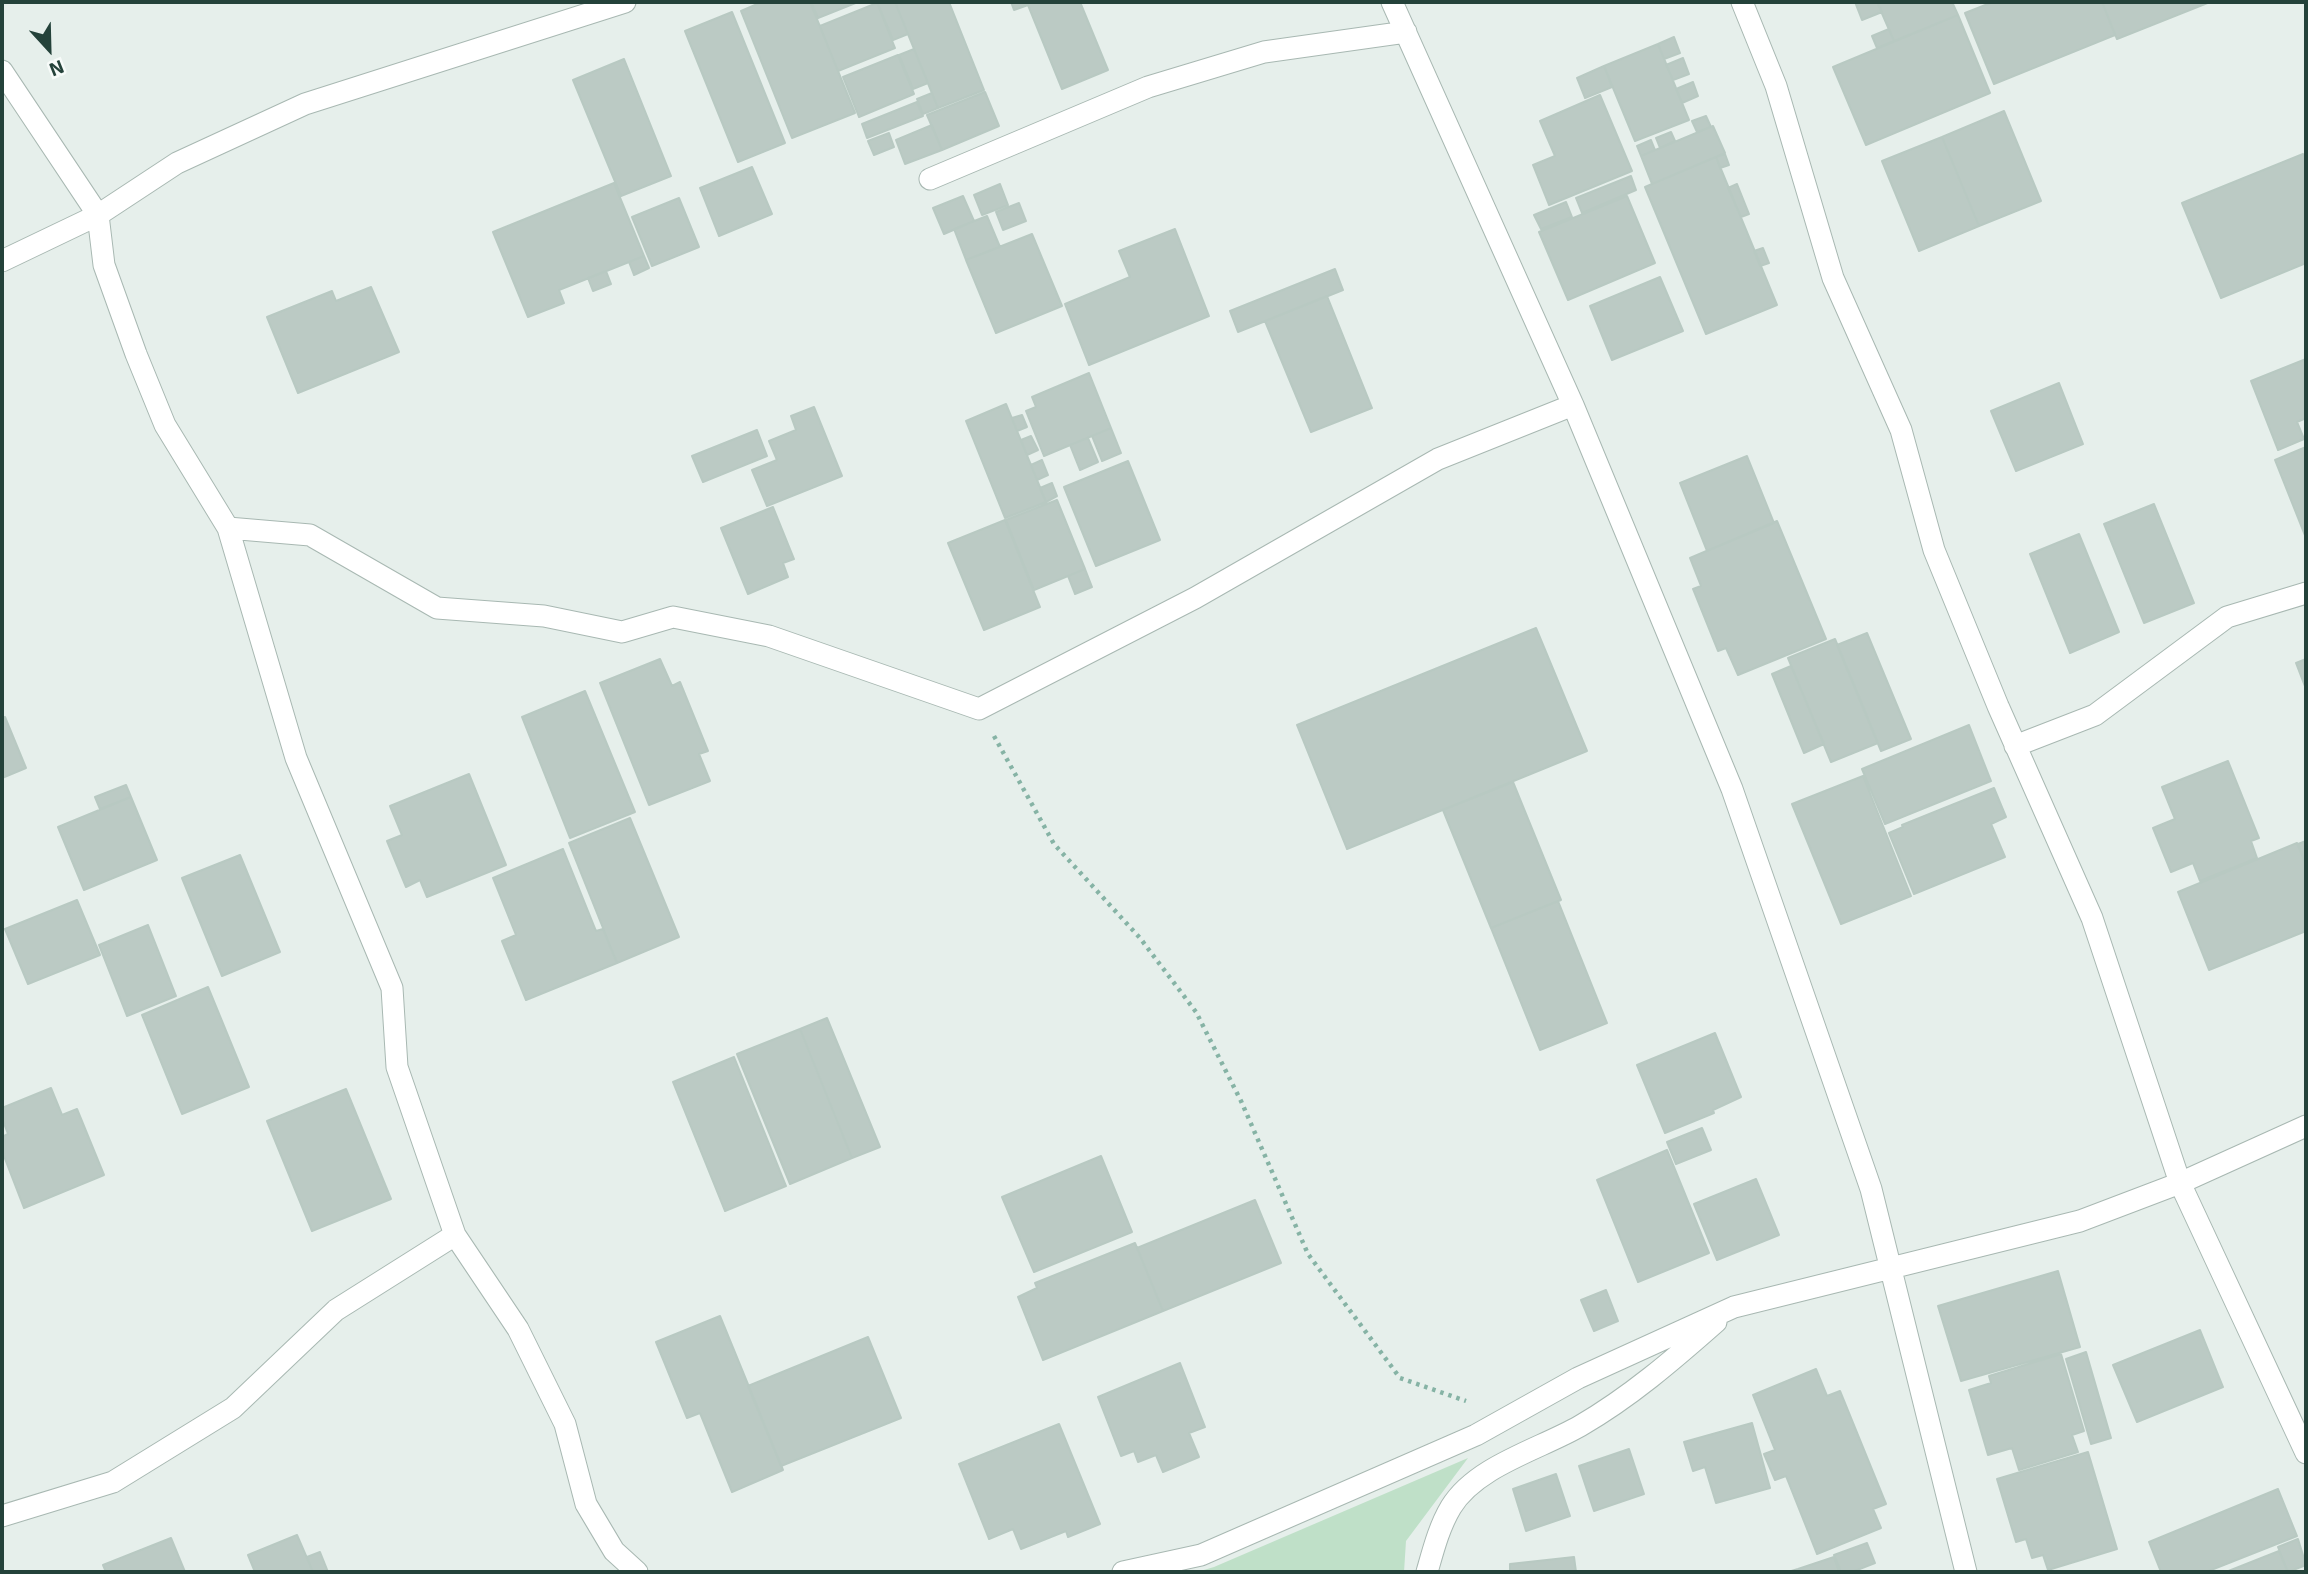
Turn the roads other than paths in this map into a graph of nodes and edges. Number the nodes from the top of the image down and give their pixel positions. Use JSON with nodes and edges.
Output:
{"nodes":[{"id":1,"x":625,"y":2,"type":"edge"},
{"id":2,"x":1392,"y":2,"type":"edge"},
{"id":3,"x":1742,"y":2,"type":"edge"},
{"id":4,"x":1406,"y":32,"type":"junction"},
{"id":5,"x":2,"y":71,"type":"edge"},
{"id":6,"x":930,"y":179,"type":"dead end"},
{"id":7,"x":98,"y":215,"type":"junction"},
{"id":8,"x":2,"y":261,"type":"edge"},
{"id":9,"x":1573,"y":405,"type":"junction"},
{"id":10,"x":228,"y":527,"type":"junction"},
{"id":11,"x":2306,"y":593,"type":"edge"},
{"id":12,"x":2015,"y":746,"type":"junction"},
{"id":13,"x":2306,"y":1126,"type":"edge"},
{"id":14,"x":2180,"y":1183,"type":"junction"},
{"id":15,"x":455,"y":1235,"type":"junction"},
{"id":16,"x":1892,"y":1270,"type":"junction"},
{"id":17,"x":1734,"y":1307,"type":"junction"},
{"id":18,"x":2306,"y":1453,"type":"edge"},
{"id":19,"x":2,"y":1516,"type":"edge"},
{"id":20,"x":637,"y":1572,"type":"edge"},
{"id":21,"x":1123,"y":1572,"type":"edge"},
{"id":22,"x":1427,"y":1572,"type":"edge"},
{"id":23,"x":1966,"y":1572,"type":"edge"}],
"edges":[{"from":1,"to":7,"type":"street"},
{"from":2,"to":4,"type":"street"},
{"from":3,"to":12,"type":"street"},
{"from":4,"to":6,"type":"street"},
{"from":4,"to":9,"type":"street"},
{"from":5,"to":7,"type":"street"},
{"from":7,"to":8,"type":"street"},
{"from":7,"to":10,"type":"street"},
{"from":9,"to":10,"type":"street"},
{"from":9,"to":16,"type":"street"},
{"from":10,"to":15,"type":"street"},
{"from":11,"to":12,"type":"street"},
{"from":12,"to":14,"type":"street"},
{"from":13,"to":14,"type":"street"},
{"from":14,"to":16,"type":"street"},
{"from":14,"to":18,"type":"street"},
{"from":15,"to":19,"type":"street"},
{"from":15,"to":20,"type":"street"},
{"from":16,"to":17,"type":"street"},
{"from":16,"to":23,"type":"street"},
{"from":17,"to":21,"type":"street"},
{"from":17,"to":22,"type":"street"}]}
